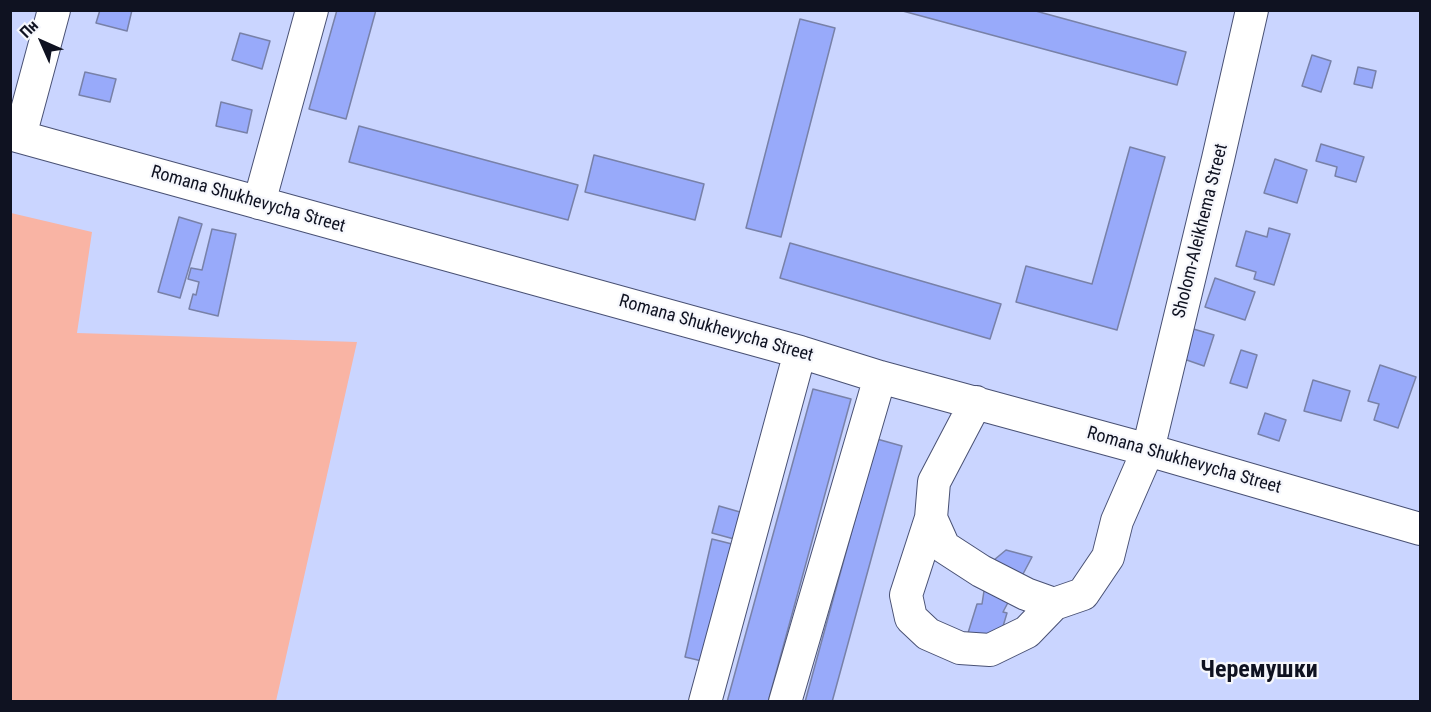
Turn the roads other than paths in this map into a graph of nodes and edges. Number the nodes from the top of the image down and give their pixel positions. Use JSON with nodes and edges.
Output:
{"nodes":[{"id":1,"x":54,"y":10,"type":"edge"},
{"id":2,"x":312,"y":10,"type":"edge"},
{"id":3,"x":1252,"y":10,"type":"edge"},
{"id":4,"x":15,"y":135,"type":"edge"},
{"id":5,"x":259,"y":203,"type":"junction"},
{"id":6,"x":800,"y":352,"type":"junction"},
{"id":7,"x":880,"y":377,"type":"junction"},
{"id":8,"x":976,"y":402,"type":"junction"},
{"id":9,"x":1148,"y":450,"type":"junction"},
{"id":10,"x":931,"y":518,"type":"junction"},
{"id":11,"x":1420,"y":529,"type":"edge"},
{"id":12,"x":1054,"y":604,"type":"junction"},
{"id":13,"x":705,"y":702,"type":"edge"},
{"id":14,"x":785,"y":702,"type":"edge"}],
"edges":[{"from":1,"to":4,"type":"street"},
{"from":2,"to":5,"type":"street"},
{"from":3,"to":9,"type":"street","name":"Sholom-Aleikhema Street"},
{"from":4,"to":5,"type":"street","name":"Romana Shukhevycha Street"},
{"from":5,"to":6,"type":"street","name":"Romana Shukhevycha Street"},
{"from":6,"to":7,"type":"street","name":"Romana Shukhevycha Street"},
{"from":6,"to":13,"type":"street"},
{"from":7,"to":8,"type":"street","name":"Romana Shukhevycha Street"},
{"from":7,"to":14,"type":"street"},
{"from":8,"to":9,"type":"street","name":"Romana Shukhevycha Street"},
{"from":8,"to":10,"type":"street"},
{"from":9,"to":11,"type":"street","name":"Romana Shukhevycha Street"},
{"from":9,"to":12,"type":"street","name":"Sholom-Aleikhema Street"},
{"from":10,"to":12,"type":"street"},
{"from":10,"to":12,"type":"street"}]}
